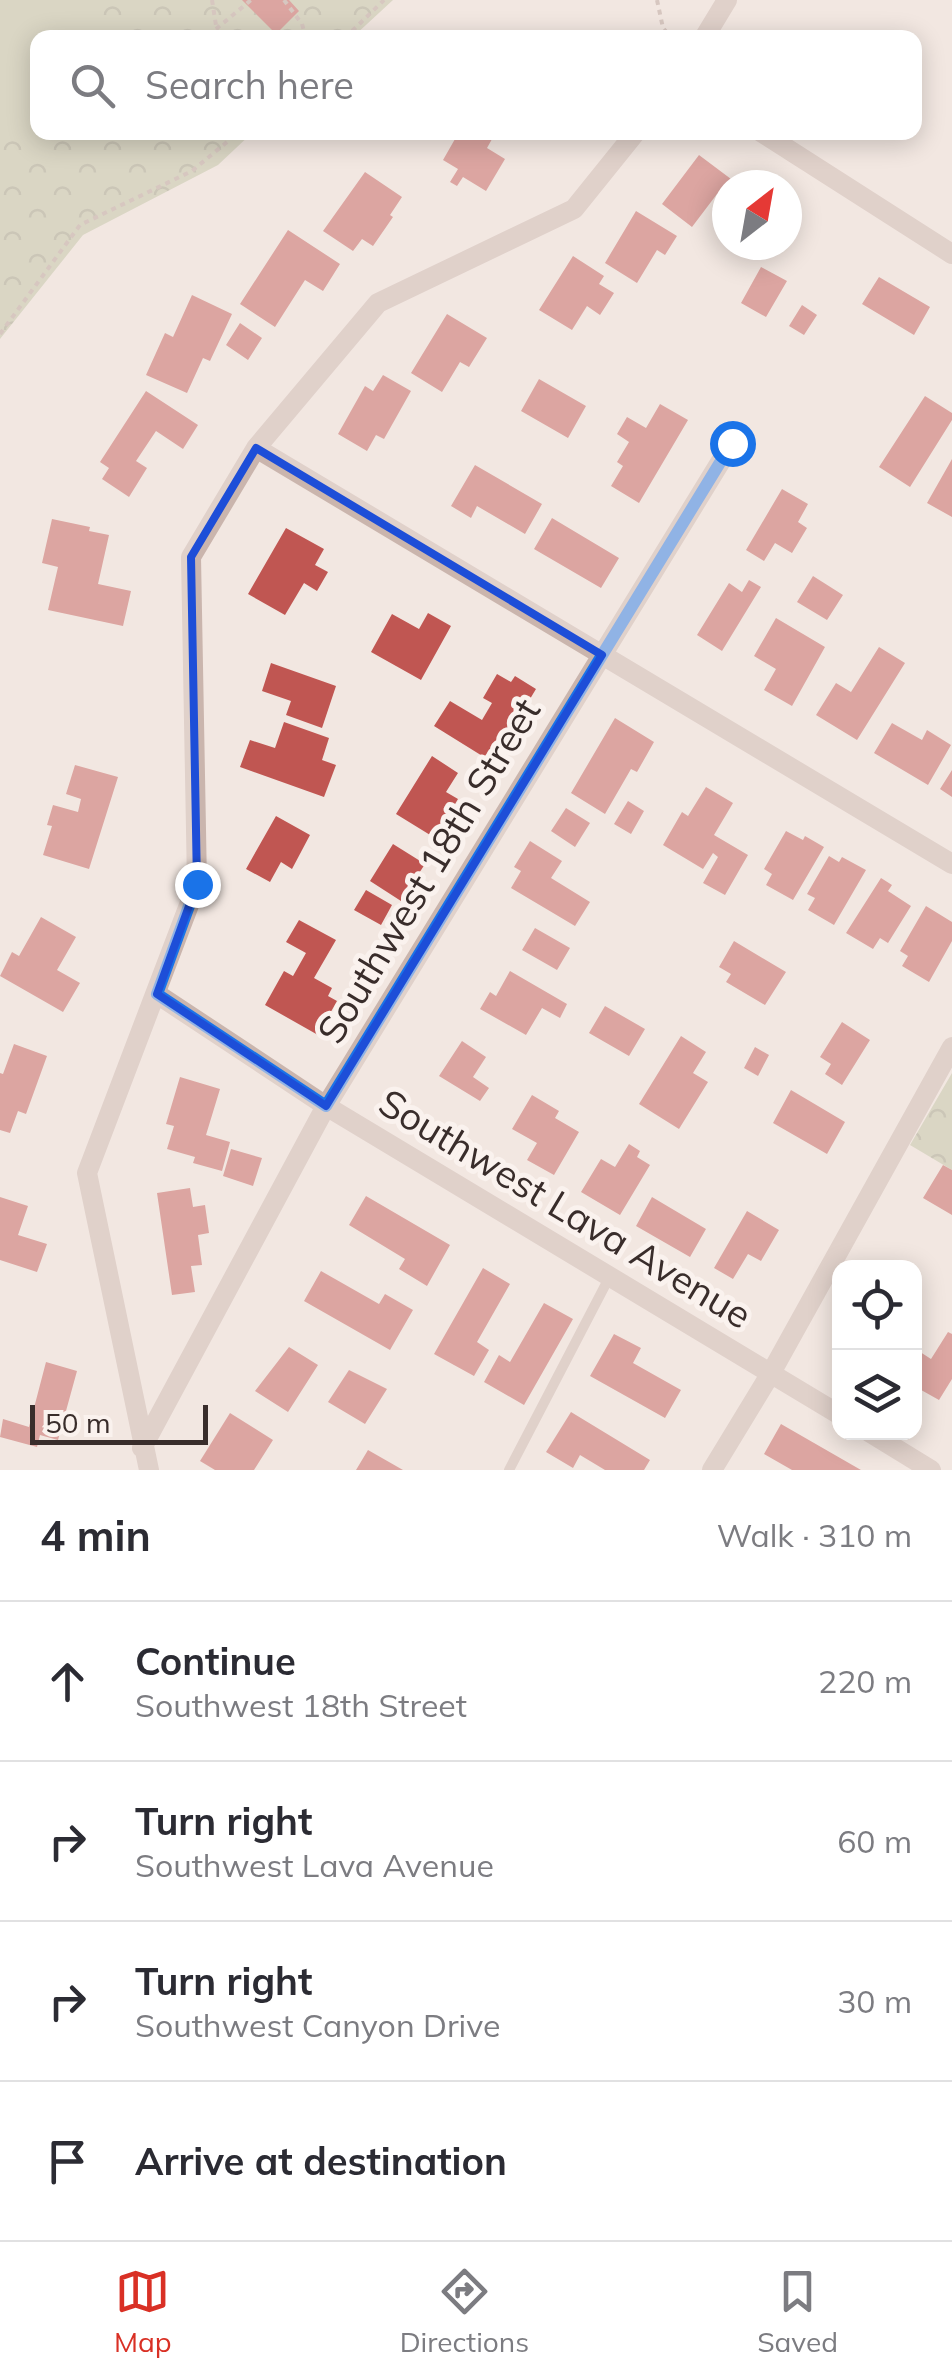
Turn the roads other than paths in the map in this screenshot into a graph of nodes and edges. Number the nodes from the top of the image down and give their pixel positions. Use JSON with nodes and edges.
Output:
{"nodes":[{"id":1,"x":727,"y":0,"type":"edge"},
{"id":2,"x":709,"y":30,"type":"edge"},
{"id":3,"x":630,"y":140,"type":"edge"},
{"id":4,"x":773,"y":140,"type":"edge"},
{"id":5,"x":952,"y":254,"type":"edge"},
{"id":6,"x":732,"y":443,"type":"dead end"},
{"id":7,"x":256,"y":448,"type":"junction"},
{"id":8,"x":602,"y":655,"type":"junction"},
{"id":9,"x":952,"y":864,"type":"edge"},
{"id":10,"x":157,"y":994,"type":"junction"},
{"id":11,"x":952,"y":1047,"type":"edge"},
{"id":12,"x":326,"y":1106,"type":"junction"},
{"id":13,"x":610,"y":1276,"type":"junction"},
{"id":14,"x":770,"y":1373,"type":"junction"},
{"id":15,"x":832,"y":1409,"type":"edge"},
{"id":16,"x":882,"y":1440,"type":"edge"},
{"id":17,"x":142,"y":1448,"type":"junction"},
{"id":18,"x":149,"y":1470,"type":"edge"},
{"id":19,"x":509,"y":1470,"type":"edge"},
{"id":20,"x":712,"y":1470,"type":"edge"},
{"id":21,"x":931,"y":1470,"type":"edge"}],
"edges":[{"from":1,"to":2,"type":"street"},
{"from":3,"to":7,"type":"street"},
{"from":4,"to":5,"type":"street"},
{"from":6,"to":8,"type":"street","name":"Southwest 18th Street"},
{"from":7,"to":8,"type":"street"},
{"from":7,"to":10,"type":"street"},
{"from":8,"to":9,"type":"street"},
{"from":8,"to":12,"type":"street","name":"Southwest 18th Street"},
{"from":10,"to":12,"type":"street","name":"Southwest Lava Avenue"},
{"from":10,"to":17,"type":"street"},
{"from":11,"to":14,"type":"street"},
{"from":12,"to":13,"type":"street","name":"Southwest Lava Avenue"},
{"from":12,"to":17,"type":"street","name":"Southwest 18th Street"},
{"from":13,"to":14,"type":"street","name":"Southwest Lava Avenue"},
{"from":13,"to":19,"type":"lane"},
{"from":14,"to":15,"type":"street","name":"Southwest Lava Avenue"},
{"from":14,"to":20,"type":"street"},
{"from":16,"to":21,"type":"street"},
{"from":17,"to":18,"type":"street"}]}
